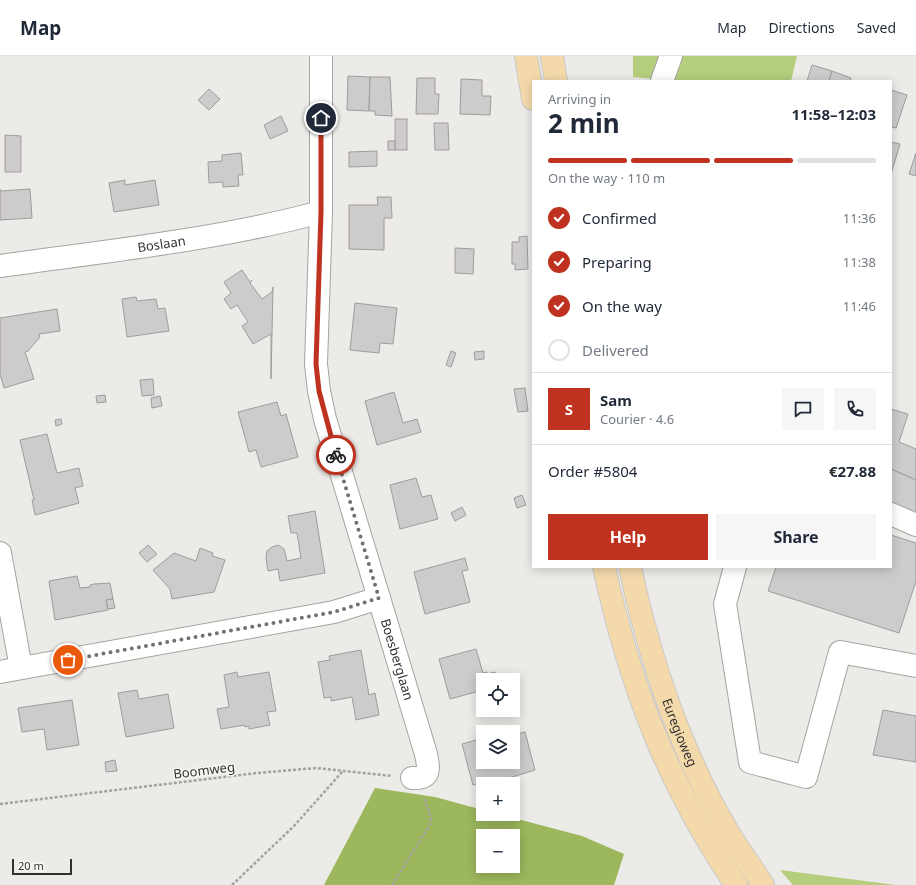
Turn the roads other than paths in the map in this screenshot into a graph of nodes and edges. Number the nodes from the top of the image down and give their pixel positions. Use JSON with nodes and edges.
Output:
{"nodes":[{"id":1,"x":321,"y":56,"type":"edge"},
{"id":2,"x":526,"y":56,"type":"edge"},
{"id":3,"x":552,"y":56,"type":"edge"},
{"id":4,"x":671,"y":56,"type":"edge"},
{"id":5,"x":556,"y":80,"type":"edge"},
{"id":6,"x":662,"y":80,"type":"edge"},
{"id":7,"x":532,"y":93,"type":"edge"},
{"id":8,"x":321,"y":212,"type":"junction"},
{"id":9,"x":0,"y":266,"type":"edge"},
{"id":10,"x":892,"y":514,"type":"edge"},
{"id":11,"x":916,"y":526,"type":"edge"},
{"id":12,"x":0,"y":553,"type":"edge"},
{"id":13,"x":604,"y":568,"type":"edge"},
{"id":14,"x":630,"y":568,"type":"edge"},
{"id":15,"x":735,"y":568,"type":"edge"},
{"id":16,"x":379,"y":598,"type":"junction"},
{"id":17,"x":916,"y":666,"type":"edge"},
{"id":18,"x":10,"y":670,"type":"edge"},
{"id":19,"x":412,"y":778,"type":"road end"},
{"id":20,"x":736,"y":885,"type":"edge"},
{"id":21,"x":763,"y":885,"type":"edge"}],
"edges":[{"from":1,"to":8,"type":"street","name":"Boesberglaan"},
{"from":2,"to":7,"type":"main road"},
{"from":3,"to":5,"type":"main road"},
{"from":4,"to":6,"type":"street"},
{"from":8,"to":9,"type":"street","name":"Boslaan"},
{"from":8,"to":16,"type":"street","name":"Boesberglaan"},
{"from":10,"to":11,"type":"street"},
{"from":12,"to":18,"type":"street"},
{"from":13,"to":20,"type":"main road","name":"Euregioweg"},
{"from":14,"to":21,"type":"main road","name":"Euregioweg"},
{"from":15,"to":17,"type":"street"},
{"from":16,"to":18,"type":"street"},
{"from":16,"to":19,"type":"street","name":"Boesberglaan"}]}
